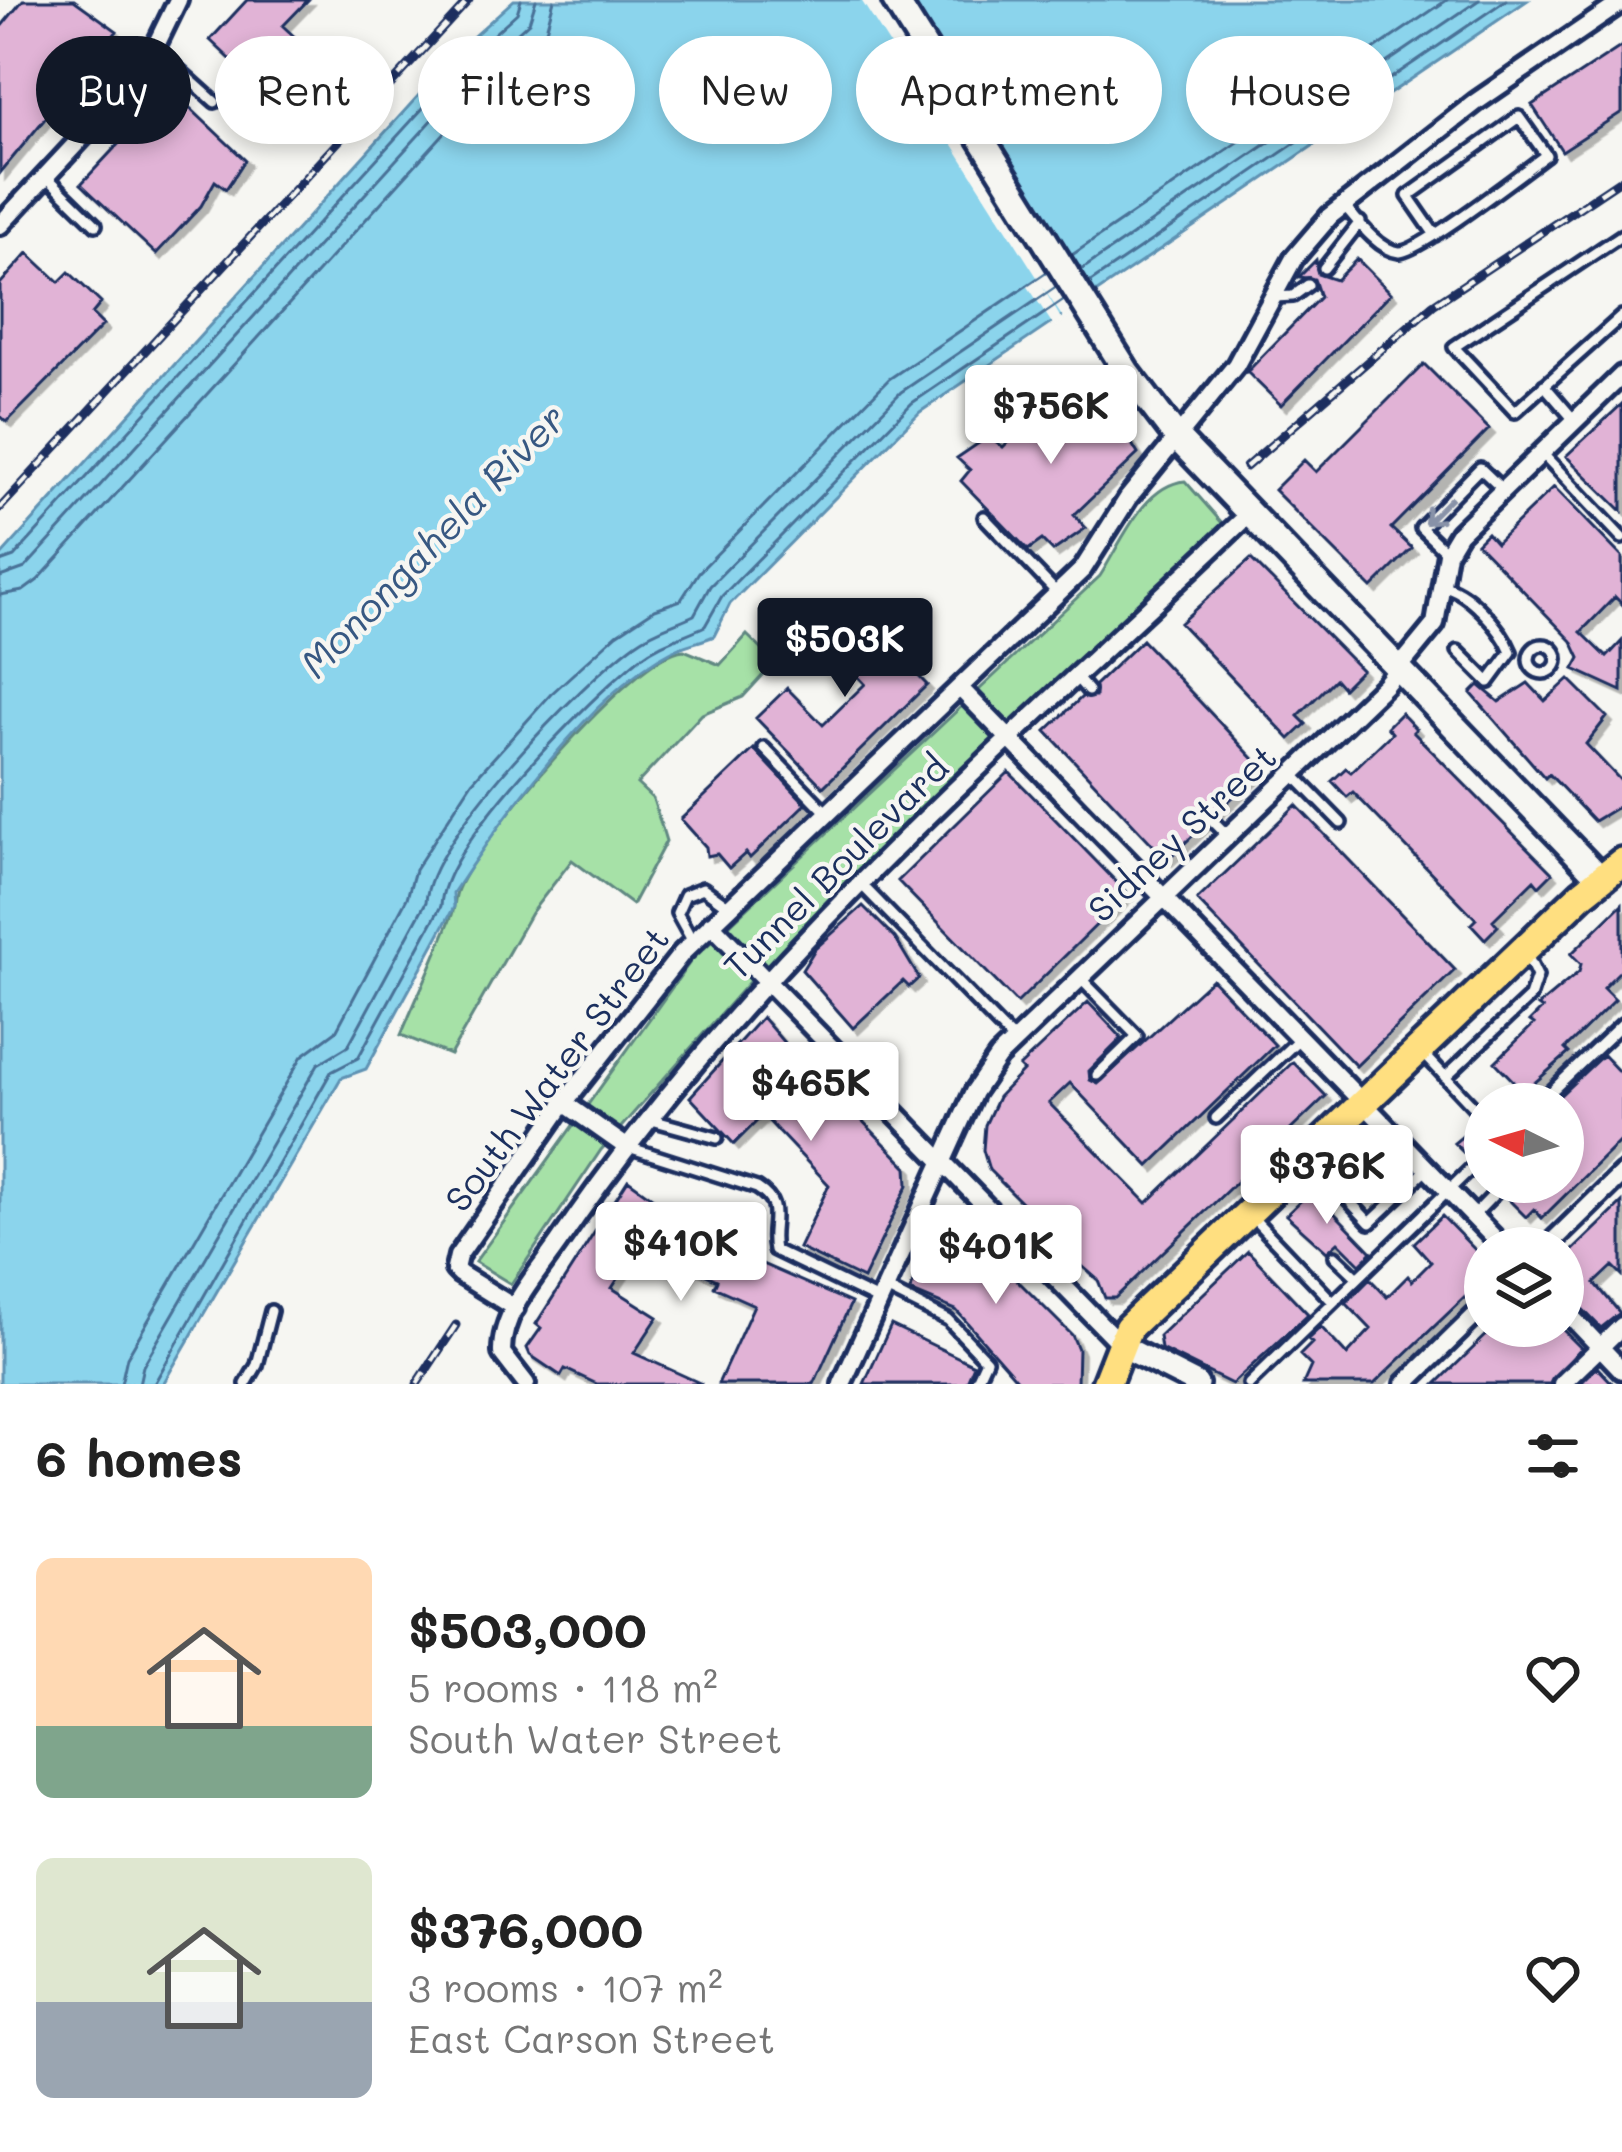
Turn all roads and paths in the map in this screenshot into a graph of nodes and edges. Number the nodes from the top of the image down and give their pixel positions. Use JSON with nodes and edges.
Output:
{"nodes":[{"id":1,"x":178,"y":0,"type":"edge"},
{"id":2,"x":895,"y":0,"type":"edge"},
{"id":3,"x":1622,"y":2,"type":"edge"},
{"id":4,"x":163,"y":36,"type":"edge"},
{"id":5,"x":191,"y":80,"type":"edge"},
{"id":6,"x":215,"y":102,"type":"dead end"},
{"id":7,"x":76,"y":144,"type":"edge"},
{"id":8,"x":46,"y":176,"type":"junction"},
{"id":9,"x":1343,"y":205,"type":"junction"},
{"id":10,"x":1360,"y":223,"type":"junction"},
{"id":11,"x":0,"y":225,"type":"edge"},
{"id":12,"x":96,"y":225,"type":"dead end"},
{"id":13,"x":1435,"y":235,"type":"junction"},
{"id":14,"x":1622,"y":235,"type":"edge"},
{"id":15,"x":1324,"y":268,"type":"dead end"},
{"id":16,"x":1308,"y":285,"type":"dead end"},
{"id":17,"x":1272,"y":297,"type":"junction"},
{"id":18,"x":1622,"y":316,"type":"edge"},
{"id":19,"x":1622,"y":375,"type":"edge"},
{"id":20,"x":1544,"y":385,"type":"junction"},
{"id":21,"x":1575,"y":421,"type":"junction"},
{"id":22,"x":1178,"y":439,"type":"junction"},
{"id":23,"x":1542,"y":453,"type":"junction"},
{"id":24,"x":1503,"y":491,"type":"junction"},
{"id":25,"x":1249,"y":514,"type":"junction"},
{"id":26,"x":984,"y":517,"type":"dead end"},
{"id":27,"x":1622,"y":538,"type":"edge"},
{"id":28,"x":1447,"y":553,"type":"junction"},
{"id":29,"x":1442,"y":586,"type":"junction"},
{"id":30,"x":1058,"y":594,"type":"junction"},
{"id":31,"x":1458,"y":651,"type":"dead end"},
{"id":32,"x":1511,"y":652,"type":"junction"},
{"id":33,"x":1529,"y":656,"type":"dead end"},
{"id":34,"x":1398,"y":669,"type":"junction"},
{"id":35,"x":960,"y":688,"type":"junction"},
{"id":36,"x":1012,"y":741,"type":"junction"},
{"id":37,"x":764,"y":748,"type":"dead end"},
{"id":38,"x":1293,"y":774,"type":"junction"},
{"id":39,"x":828,"y":814,"type":"junction"},
{"id":40,"x":1210,"y":818,"type":"dead end"},
{"id":41,"x":1341,"y":824,"type":"dead end"},
{"id":42,"x":1228,"y":836,"type":"junction"},
{"id":43,"x":1611,"y":870,"type":"edge"},
{"id":44,"x":862,"y":885,"type":"junction"},
{"id":45,"x":1163,"y":898,"type":"junction"},
{"id":46,"x":729,"y":907,"type":"junction"},
{"id":47,"x":711,"y":924,"type":"junction"},
{"id":48,"x":693,"y":942,"type":"junction"},
{"id":49,"x":1525,"y":949,"type":"junction"},
{"id":50,"x":1078,"y":977,"type":"junction"},
{"id":51,"x":765,"y":980,"type":"junction"},
{"id":52,"x":1622,"y":1024,"type":"edge"},
{"id":53,"x":1299,"y":1039,"type":"junction"},
{"id":54,"x":1014,"y":1041,"type":"junction"},
{"id":55,"x":1419,"y":1050,"type":"junction"},
{"id":56,"x":1097,"y":1076,"type":"dead end"},
{"id":57,"x":1445,"y":1077,"type":"junction"},
{"id":58,"x":1560,"y":1083,"type":"edge"},
{"id":59,"x":1464,"y":1097,"type":"edge"},
{"id":60,"x":563,"y":1103,"type":"junction"},
{"id":61,"x":1362,"y":1104,"type":"junction"},
{"id":62,"x":1216,"y":1118,"type":"dead end"},
{"id":63,"x":648,"y":1119,"type":"junction"},
{"id":64,"x":717,"y":1138,"type":"dead end"},
{"id":65,"x":1399,"y":1141,"type":"junction"},
{"id":66,"x":625,"y":1146,"type":"junction"},
{"id":67,"x":943,"y":1164,"type":"junction"},
{"id":68,"x":1427,"y":1169,"type":"junction"},
{"id":69,"x":1622,"y":1174,"type":"edge"},
{"id":70,"x":1464,"y":1175,"type":"edge"},
{"id":71,"x":1448,"y":1190,"type":"junction"},
{"id":72,"x":1486,"y":1203,"type":"edge"},
{"id":73,"x":1249,"y":1213,"type":"junction"},
{"id":74,"x":1473,"y":1216,"type":"junction"},
{"id":75,"x":1484,"y":1227,"type":"edge"},
{"id":76,"x":1568,"y":1227,"type":"edge"},
{"id":77,"x":1335,"y":1256,"type":"dead end"},
{"id":78,"x":1358,"y":1278,"type":"junction"},
{"id":79,"x":883,"y":1295,"type":"junction"},
{"id":80,"x":1333,"y":1302,"type":"junction"},
{"id":81,"x":515,"y":1308,"type":"junction"},
{"id":82,"x":271,"y":1311,"type":"dead end"},
{"id":83,"x":1464,"y":1326,"type":"edge"},
{"id":84,"x":1622,"y":1327,"type":"edge"},
{"id":85,"x":1584,"y":1330,"type":"edge"},
{"id":86,"x":1122,"y":1346,"type":"junction"},
{"id":87,"x":1600,"y":1347,"type":"junction"},
{"id":88,"x":1622,"y":1370,"type":"edge"},
{"id":89,"x":246,"y":1384,"type":"edge"},
{"id":90,"x":526,"y":1384,"type":"edge"},
{"id":91,"x":842,"y":1384,"type":"edge"},
{"id":92,"x":975,"y":1384,"type":"edge"},
{"id":93,"x":1106,"y":1384,"type":"edge"},
{"id":94,"x":1197,"y":1384,"type":"edge"},
{"id":95,"x":1249,"y":1384,"type":"edge"},
{"id":96,"x":1405,"y":1384,"type":"edge"},
{"id":97,"x":1562,"y":1384,"type":"edge"}],
"edges":[{"from":1,"to":4,"type":"street"},
{"from":2,"to":22,"type":"main road"},
{"from":3,"to":9,"type":"street","name":"South Water Street"},
{"from":5,"to":6,"type":"lane"},
{"from":7,"to":8,"type":"street"},
{"from":8,"to":11,"type":"street"},
{"from":8,"to":12,"type":"lane"},
{"from":9,"to":10,"type":"lane"},
{"from":9,"to":17,"type":"street","name":"South Water Street"},
{"from":10,"to":13,"type":"lane"},
{"from":10,"to":15,"type":"lane"},
{"from":13,"to":13,"type":"lane"},
{"from":14,"to":20,"type":"lane"},
{"from":16,"to":17,"type":"lane"},
{"from":17,"to":22,"type":"street","name":"South Water Street"},
{"from":18,"to":20,"type":"lane"},
{"from":19,"to":21,"type":"street"},
{"from":20,"to":21,"type":"lane"},
{"from":21,"to":23,"type":"street"},
{"from":22,"to":25,"type":"main road"},
{"from":22,"to":30,"type":"street","name":"South Water Street"},
{"from":23,"to":24,"type":"street"},
{"from":23,"to":27,"type":"lane"},
{"from":24,"to":28,"type":"street"},
{"from":24,"to":28,"type":"lane","one_way":true},
{"from":25,"to":34,"type":"main road"},
{"from":25,"to":36,"type":"street","name":"Tunnel Boulevard"},
{"from":26,"to":30,"type":"lane"},
{"from":28,"to":29,"type":"street","name":"Sidney Street"},
{"from":29,"to":32,"type":"lane"},
{"from":29,"to":34,"type":"street","name":"Sidney Street"},
{"from":30,"to":35,"type":"street","name":"South Water Street"},
{"from":31,"to":32,"type":"lane"},
{"from":32,"to":33,"type":"lane"},
{"from":34,"to":38,"type":"street","name":"Sidney Street"},
{"from":34,"to":43,"type":"main road"},
{"from":35,"to":36,"type":"street"},
{"from":35,"to":39,"type":"street","name":"South Water Street"},
{"from":36,"to":44,"type":"street","name":"Tunnel Boulevard"},
{"from":36,"to":45,"type":"street"},
{"from":37,"to":39,"type":"lane"},
{"from":38,"to":41,"type":"lane"},
{"from":38,"to":42,"type":"street","name":"Sidney Street"},
{"from":39,"to":46,"type":"street","name":"South Water Street"},
{"from":40,"to":42,"type":"lane"},
{"from":42,"to":45,"type":"street","name":"Sidney Street"},
{"from":43,"to":49,"type":"main road"},
{"from":44,"to":51,"type":"street","name":"Tunnel Boulevard"},
{"from":44,"to":54,"type":"lane"},
{"from":45,"to":50,"type":"street","name":"Sidney Street"},
{"from":45,"to":53,"type":"street"},
{"from":46,"to":47,"type":"street","name":"South Water Street"},
{"from":46,"to":48,"type":"lane"},
{"from":47,"to":48,"type":"street","name":"South Water Street"},
{"from":47,"to":51,"type":"street"},
{"from":48,"to":60,"type":"street","name":"South Water Street"},
{"from":49,"to":55,"type":"main road"},
{"from":49,"to":57,"type":"lane"},
{"from":50,"to":54,"type":"street","name":"Sidney Street"},
{"from":50,"to":56,"type":"lane"},
{"from":51,"to":63,"type":"street","name":"Tunnel Boulevard"},
{"from":51,"to":67,"type":"street"},
{"from":52,"to":58,"type":"lane"},
{"from":53,"to":61,"type":"street"},
{"from":53,"to":62,"type":"lane"},
{"from":54,"to":67,"type":"street","name":"Sidney Street"},
{"from":55,"to":57,"type":"lane"},
{"from":55,"to":61,"type":"main road"},
{"from":57,"to":59,"type":"lane"},
{"from":60,"to":66,"type":"street"},
{"from":60,"to":81,"type":"street","name":"South Water Street"},
{"from":61,"to":65,"type":"street"},
{"from":61,"to":73,"type":"main road"},
{"from":63,"to":64,"type":"lane"},
{"from":63,"to":66,"type":"street","name":"Tunnel Boulevard"},
{"from":65,"to":68,"type":"street"},
{"from":65,"to":68,"type":"lane"},
{"from":66,"to":79,"type":"lane"},
{"from":66,"to":81,"type":"street","name":"Tunnel Boulevard"},
{"from":67,"to":79,"type":"street","name":"Sidney Street"},
{"from":67,"to":86,"type":"street"},
{"from":68,"to":71,"type":"street"},
{"from":69,"to":76,"type":"street"},
{"from":70,"to":71,"type":"lane"},
{"from":71,"to":74,"type":"street"},
{"from":71,"to":78,"type":"lane"},
{"from":72,"to":74,"type":"lane"},
{"from":73,"to":80,"type":"lane"},
{"from":73,"to":86,"type":"main road"},
{"from":74,"to":75,"type":"street"},
{"from":77,"to":78,"type":"lane"},
{"from":78,"to":80,"type":"lane"},
{"from":79,"to":91,"type":"street","name":"Sidney Street"},
{"from":79,"to":92,"type":"lane"},
{"from":80,"to":95,"type":"lane"},
{"from":81,"to":90,"type":"street"},
{"from":82,"to":89,"type":"lane"},
{"from":83,"to":96,"type":"street"},
{"from":84,"to":87,"type":"street"},
{"from":85,"to":87,"type":"street"},
{"from":86,"to":93,"type":"main road"},
{"from":86,"to":94,"type":"street"},
{"from":87,"to":88,"type":"street"},
{"from":87,"to":97,"type":"street"}]}
